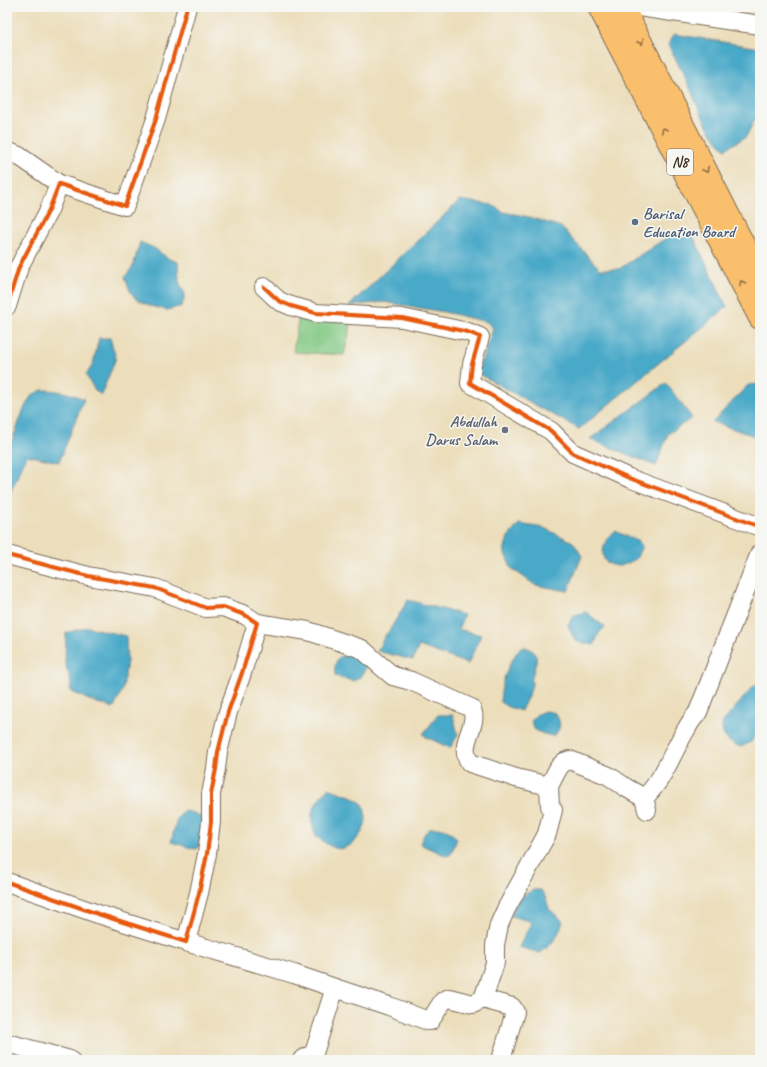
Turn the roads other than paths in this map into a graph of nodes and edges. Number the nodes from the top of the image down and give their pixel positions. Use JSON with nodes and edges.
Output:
{"nodes":[{"id":1,"x":187,"y":7,"type":"edge"},
{"id":2,"x":599,"y":7,"type":"edge"},
{"id":3,"x":623,"y":7,"type":"edge"},
{"id":4,"x":639,"y":7,"type":"edge"},
{"id":5,"x":760,"y":25,"type":"edge"},
{"id":6,"x":7,"y":151,"type":"edge"},
{"id":7,"x":59,"y":184,"type":"junction"},
{"id":8,"x":760,"y":277,"type":"edge"},
{"id":9,"x":264,"y":287,"type":"dead end"},
{"id":10,"x":7,"y":306,"type":"edge"},
{"id":11,"x":760,"y":318,"type":"edge"},
{"id":12,"x":760,"y":527,"type":"edge"},
{"id":13,"x":760,"y":553,"type":"edge"},
{"id":14,"x":7,"y":555,"type":"edge"},
{"id":15,"x":257,"y":623,"type":"junction"},
{"id":16,"x":549,"y":786,"type":"junction"},
{"id":17,"x":7,"y":882,"type":"edge"},
{"id":18,"x":186,"y":942,"type":"junction"},
{"id":19,"x":335,"y":988,"type":"junction"},
{"id":20,"x":483,"y":999,"type":"junction"},
{"id":21,"x":7,"y":1043,"type":"edge"},
{"id":22,"x":70,"y":1060,"type":"edge"},
{"id":23,"x":302,"y":1060,"type":"edge"},
{"id":24,"x":501,"y":1060,"type":"edge"}],
"edges":[{"from":1,"to":7,"type":"street"},
{"from":11,"to":2,"type":"highway","number":"N8","one_way":true},
{"from":3,"to":8,"type":"highway","number":"N8","one_way":true},
{"from":4,"to":5,"type":"street"},
{"from":6,"to":7,"type":"street"},
{"from":7,"to":10,"type":"street"},
{"from":9,"to":12,"type":"street"},
{"from":13,"to":16,"type":"street"},
{"from":14,"to":15,"type":"street"},
{"from":15,"to":16,"type":"street"},
{"from":15,"to":18,"type":"street"},
{"from":16,"to":20,"type":"street"},
{"from":17,"to":18,"type":"street"},
{"from":18,"to":19,"type":"street"},
{"from":19,"to":20,"type":"street"},
{"from":19,"to":23,"type":"street"},
{"from":20,"to":24,"type":"street"},
{"from":21,"to":22,"type":"street"}]}
